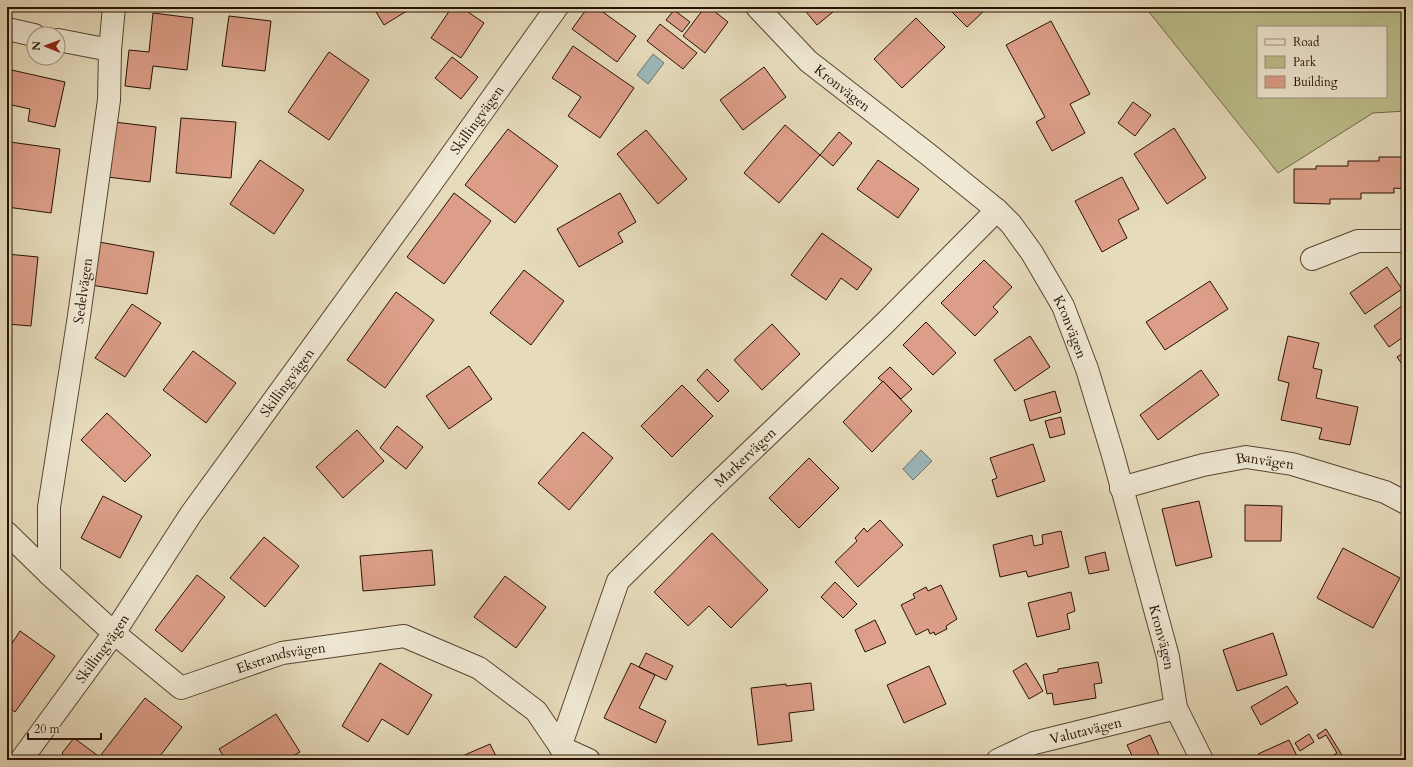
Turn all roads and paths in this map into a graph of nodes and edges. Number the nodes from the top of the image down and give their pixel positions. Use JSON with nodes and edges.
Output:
{"nodes":[{"id":1,"x":114,"y":7,"type":"edge"},
{"id":2,"x":557,"y":7,"type":"edge"},
{"id":3,"x":757,"y":7,"type":"edge"},
{"id":4,"x":7,"y":29,"type":"edge"},
{"id":5,"x":26,"y":33,"type":"edge"},
{"id":6,"x":66,"y":42,"type":"edge"},
{"id":7,"x":110,"y":50,"type":"junction"},
{"id":8,"x":997,"y":210,"type":"junction"},
{"id":9,"x":1406,"y":241,"type":"edge"},
{"id":10,"x":1312,"y":259,"type":"dead end"},
{"id":11,"x":1121,"y":488,"type":"junction"},
{"id":12,"x":1406,"y":503,"type":"edge"},
{"id":13,"x":7,"y":533,"type":"edge"},
{"id":14,"x":49,"y":574,"type":"junction"},
{"id":15,"x":114,"y":633,"type":"junction"},
{"id":16,"x":1176,"y":708,"type":"junction"},
{"id":17,"x":564,"y":753,"type":"edge"},
{"id":18,"x":20,"y":760,"type":"edge"},
{"id":19,"x":589,"y":760,"type":"edge"},
{"id":20,"x":998,"y":760,"type":"edge"},
{"id":21,"x":1202,"y":760,"type":"edge"}],
"edges":[{"from":1,"to":7,"type":"street","name":"Sedelvägen"},
{"from":2,"to":15,"type":"street","name":"Skillingvägen"},
{"from":3,"to":8,"type":"street","name":"Kronvägen"},
{"from":4,"to":5,"type":"street"},
{"from":6,"to":7,"type":"street"},
{"from":7,"to":14,"type":"street","name":"Sedelvägen"},
{"from":8,"to":11,"type":"street","name":"Kronvägen"},
{"from":8,"to":17,"type":"street","name":"Markervägen"},
{"from":9,"to":10,"type":"street"},
{"from":11,"to":12,"type":"street","name":"Banvägen"},
{"from":11,"to":16,"type":"street","name":"Kronvägen"},
{"from":13,"to":14,"type":"street","name":"Ekstrandsvägen"},
{"from":14,"to":15,"type":"street","name":"Ekstrandsvägen"},
{"from":15,"to":17,"type":"street","name":"Ekstrandsvägen"},
{"from":15,"to":18,"type":"street","name":"Skillingvägen"},
{"from":16,"to":20,"type":"street","name":"Valutavägen"},
{"from":16,"to":21,"type":"street","name":"Kronvägen"},
{"from":17,"to":19,"type":"street"}]}
